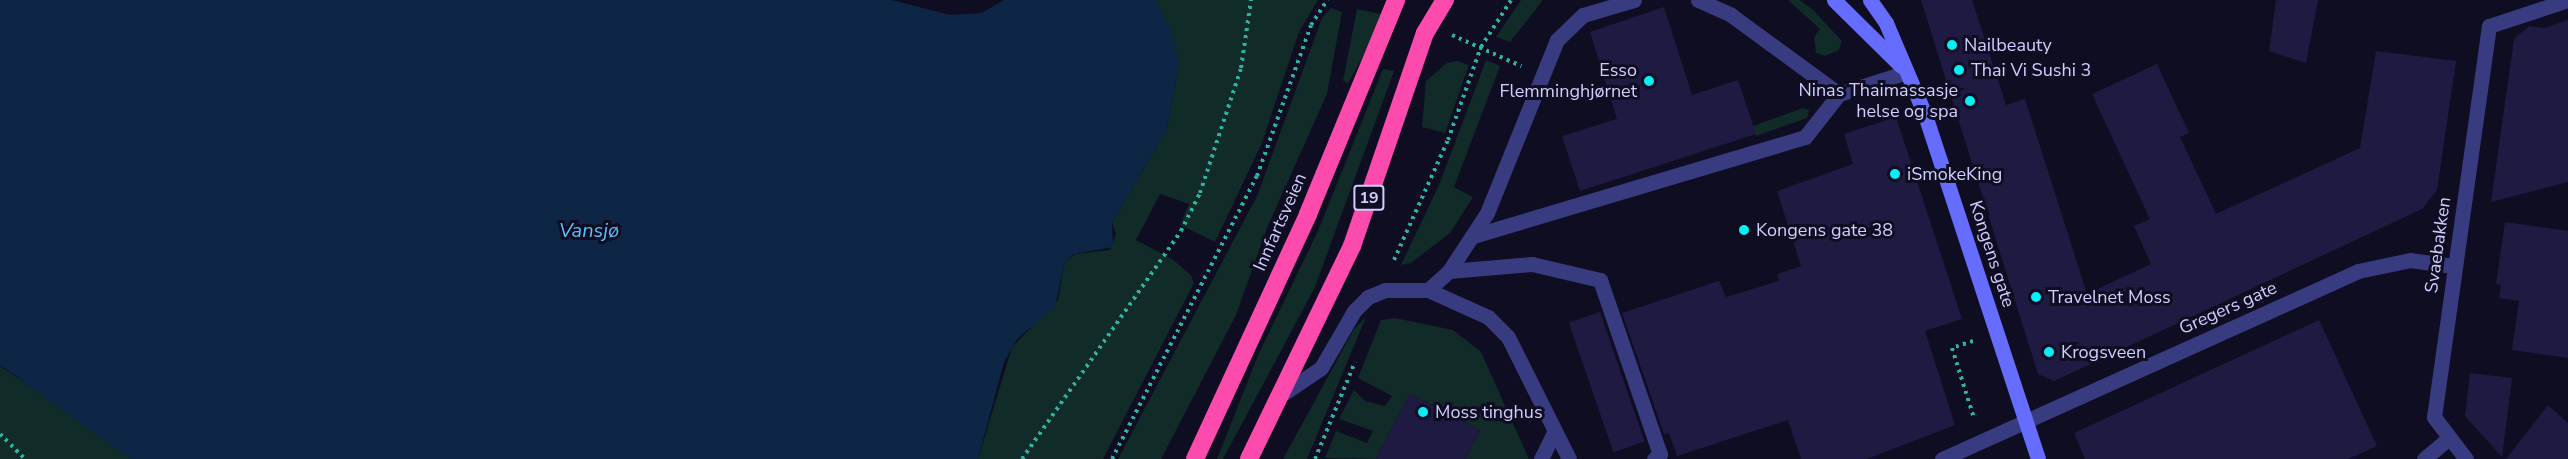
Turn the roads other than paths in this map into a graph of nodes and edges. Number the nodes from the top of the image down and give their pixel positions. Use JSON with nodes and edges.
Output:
{"nodes":[{"id":1,"x":1396,"y":0,"type":"edge"},
{"id":2,"x":1445,"y":0,"type":"edge"},
{"id":3,"x":1634,"y":0,"type":"edge"},
{"id":4,"x":1698,"y":0,"type":"edge"},
{"id":5,"x":1834,"y":0,"type":"edge"},
{"id":6,"x":1870,"y":0,"type":"edge"},
{"id":7,"x":2568,"y":0,"type":"edge"},
{"id":8,"x":1907,"y":72,"type":"junction"},
{"id":9,"x":1839,"y":94,"type":"junction"},
{"id":10,"x":1473,"y":236,"type":"junction"},
{"id":11,"x":2454,"y":266,"type":"junction"},
{"id":12,"x":1449,"y":271,"type":"junction"},
{"id":13,"x":1428,"y":290,"type":"junction"},
{"id":14,"x":1284,"y":393,"type":"junction"},
{"id":15,"x":2025,"y":421,"type":"junction"},
{"id":16,"x":1554,"y":432,"type":"junction"},
{"id":17,"x":2448,"y":439,"type":"junction"},
{"id":18,"x":1195,"y":459,"type":"edge"},
{"id":19,"x":1249,"y":459,"type":"edge"},
{"id":20,"x":1541,"y":459,"type":"edge"},
{"id":21,"x":1569,"y":459,"type":"edge"},
{"id":22,"x":1654,"y":459,"type":"edge"},
{"id":23,"x":1942,"y":459,"type":"edge"},
{"id":24,"x":2038,"y":459,"type":"edge"},
{"id":25,"x":2424,"y":459,"type":"edge"},
{"id":26,"x":2466,"y":459,"type":"edge"}],
"edges":[{"from":1,"to":18,"type":"highway","name":"Innfartsveien"},
{"from":2,"to":14,"type":"highway","number":"19"},
{"from":3,"to":10,"type":"street"},
{"from":4,"to":9,"type":"street"},
{"from":5,"to":8,"type":"street"},
{"from":6,"to":8,"type":"street","name":"Kongens gate"},
{"from":7,"to":11,"type":"street","name":"Svaebakken"},
{"from":8,"to":9,"type":"street"},
{"from":8,"to":15,"type":"street","name":"Kongens gate"},
{"from":9,"to":10,"type":"street"},
{"from":10,"to":12,"type":"street"},
{"from":11,"to":15,"type":"street","name":"Gregers gate"},
{"from":11,"to":17,"type":"street","name":"Svaebakken"},
{"from":12,"to":13,"type":"street"},
{"from":12,"to":22,"type":"street"},
{"from":13,"to":14,"type":"street"},
{"from":13,"to":16,"type":"street"},
{"from":14,"to":19,"type":"highway","number":"19"},
{"from":15,"to":23,"type":"street","name":"Gregers gate"},
{"from":15,"to":24,"type":"street","name":"Kongens gate"},
{"from":16,"to":20,"type":"street"},
{"from":16,"to":21,"type":"street"},
{"from":17,"to":25,"type":"street"},
{"from":17,"to":26,"type":"street","name":"Svaebakken"}]}
